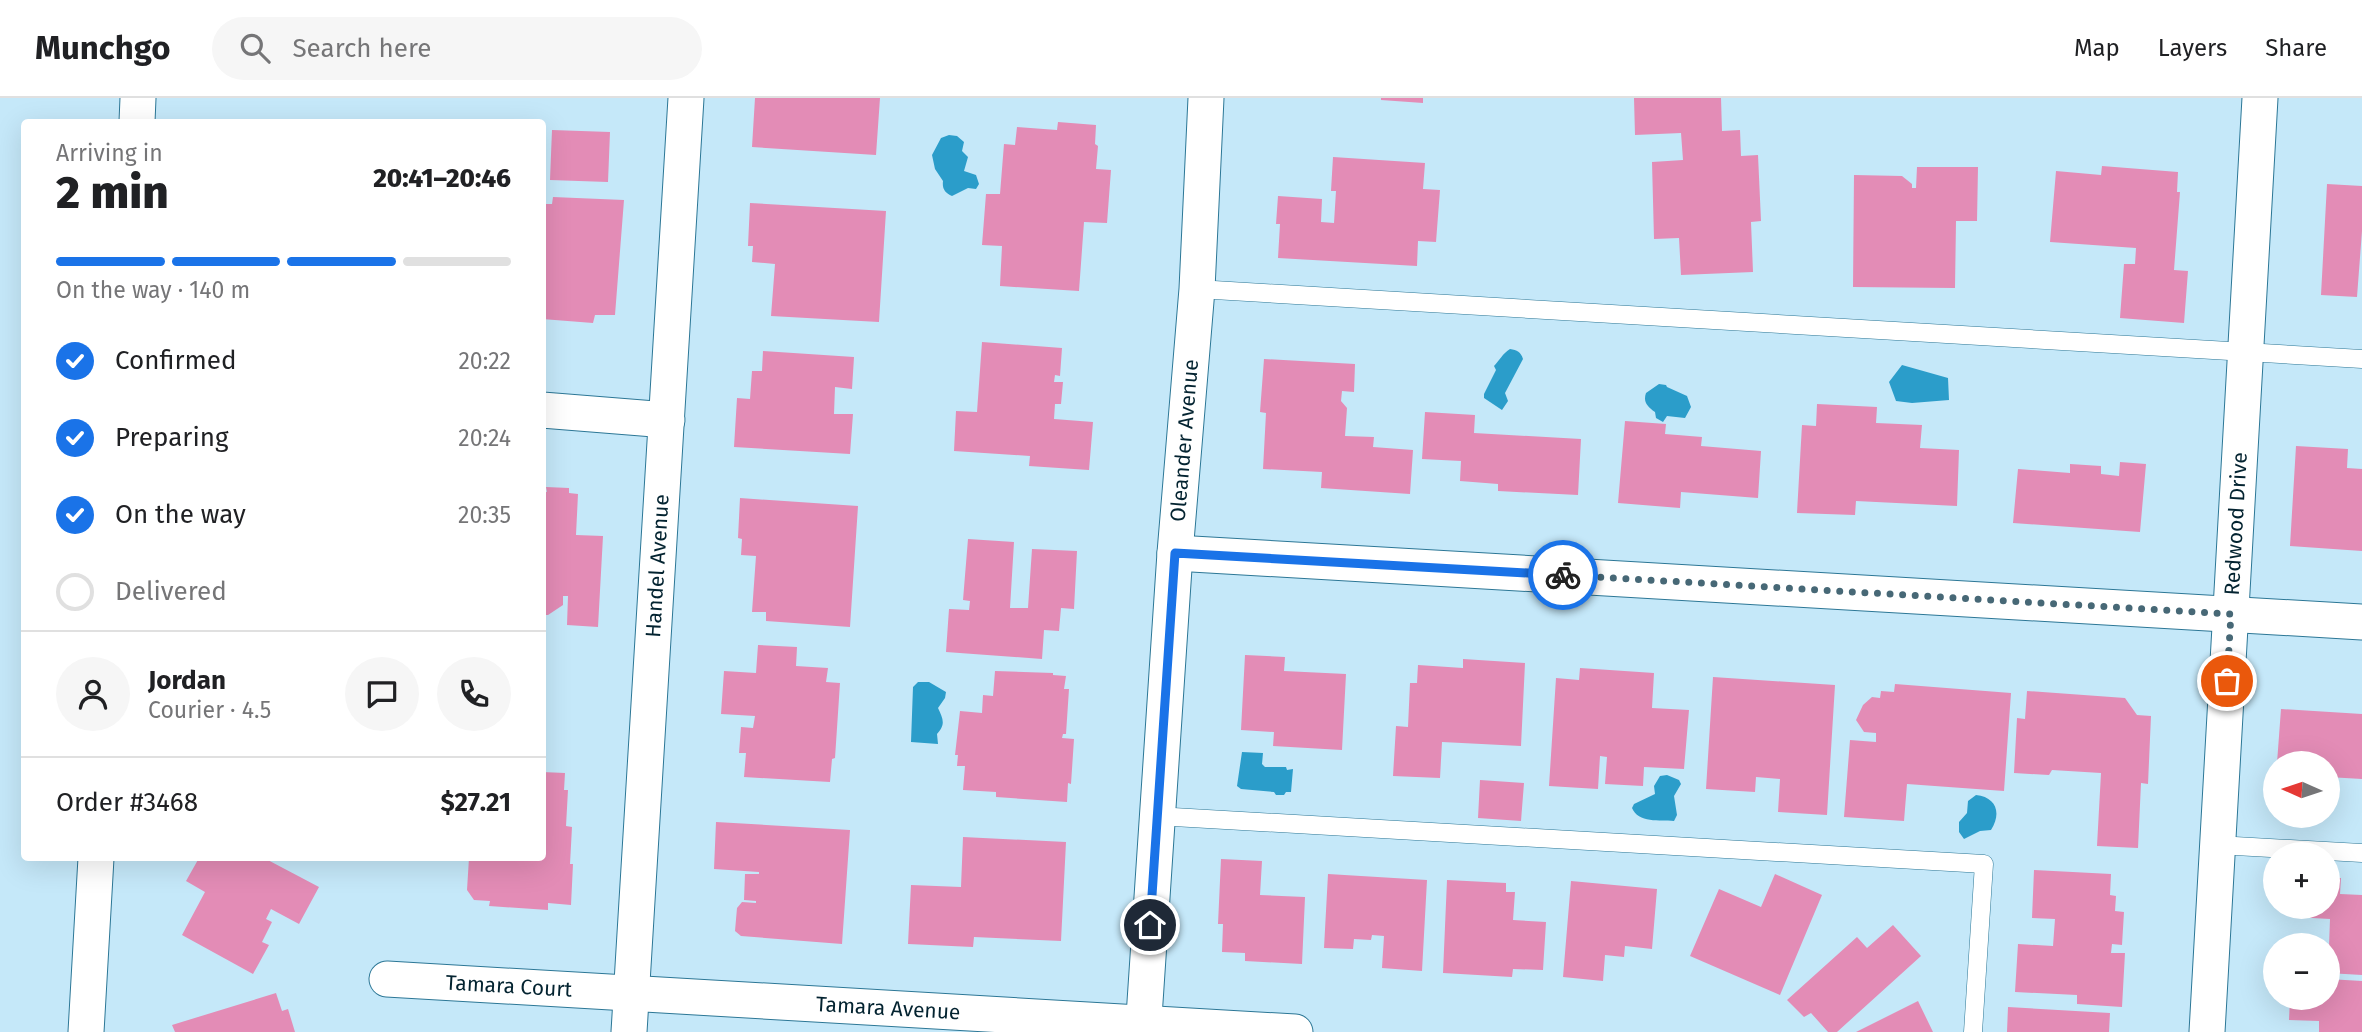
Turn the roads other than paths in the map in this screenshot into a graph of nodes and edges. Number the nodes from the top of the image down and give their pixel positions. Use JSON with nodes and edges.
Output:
{"nodes":[{"id":1,"x":138,"y":98,"type":"edge"},
{"id":2,"x":687,"y":98,"type":"edge"},
{"id":3,"x":1206,"y":98,"type":"edge"},
{"id":4,"x":2260,"y":98,"type":"edge"},
{"id":5,"x":137,"y":119,"type":"edge"},
{"id":6,"x":1198,"y":289,"type":"junction"},
{"id":7,"x":2245,"y":352,"type":"junction"},
{"id":8,"x":2362,"y":359,"type":"edge"},
{"id":9,"x":546,"y":410,"type":"edge"},
{"id":10,"x":667,"y":419,"type":"junction"},
{"id":11,"x":1175,"y":553,"type":"junction"},
{"id":12,"x":2231,"y":614,"type":"junction"},
{"id":13,"x":2362,"y":622,"type":"edge"},
{"id":14,"x":1156,"y":816,"type":"junction"},
{"id":15,"x":2217,"y":845,"type":"junction"},
{"id":16,"x":2362,"y":853,"type":"edge"},
{"id":17,"x":96,"y":861,"type":"edge"},
{"id":18,"x":387,"y":979,"type":"dead end"},
{"id":19,"x":631,"y":993,"type":"junction"},
{"id":20,"x":1143,"y":1028,"type":"edge"},
{"id":21,"x":86,"y":1032,"type":"edge"},
{"id":22,"x":629,"y":1032,"type":"edge"},
{"id":23,"x":1295,"y":1032,"type":"edge"},
{"id":24,"x":1973,"y":1032,"type":"edge"},
{"id":25,"x":2207,"y":1032,"type":"edge"}],
"edges":[{"from":1,"to":5,"type":"street"},
{"from":2,"to":10,"type":"street","name":"Handel Avenue"},
{"from":3,"to":6,"type":"street","name":"Oleander Avenue"},
{"from":4,"to":7,"type":"street","name":"Redwood Drive"},
{"from":6,"to":7,"type":"lane"},
{"from":6,"to":11,"type":"street","name":"Oleander Avenue"},
{"from":7,"to":8,"type":"lane"},
{"from":7,"to":12,"type":"street","name":"Redwood Drive"},
{"from":9,"to":10,"type":"street"},
{"from":10,"to":19,"type":"street","name":"Handel Avenue"},
{"from":11,"to":12,"type":"street"},
{"from":11,"to":14,"type":"street","name":"Oleander Avenue"},
{"from":12,"to":13,"type":"street"},
{"from":12,"to":15,"type":"street","name":"Redwood Drive"},
{"from":14,"to":20,"type":"street","name":"Oleander Avenue"},
{"from":14,"to":24,"type":"lane"},
{"from":15,"to":16,"type":"lane"},
{"from":15,"to":25,"type":"street","name":"Redwood Drive"},
{"from":17,"to":21,"type":"street"},
{"from":18,"to":19,"type":"street","name":"Tamara Court"},
{"from":19,"to":20,"type":"street","name":"Tamara Avenue"},
{"from":19,"to":22,"type":"street","name":"Handel Avenue"},
{"from":20,"to":23,"type":"street","name":"Tamara Avenue"}]}
